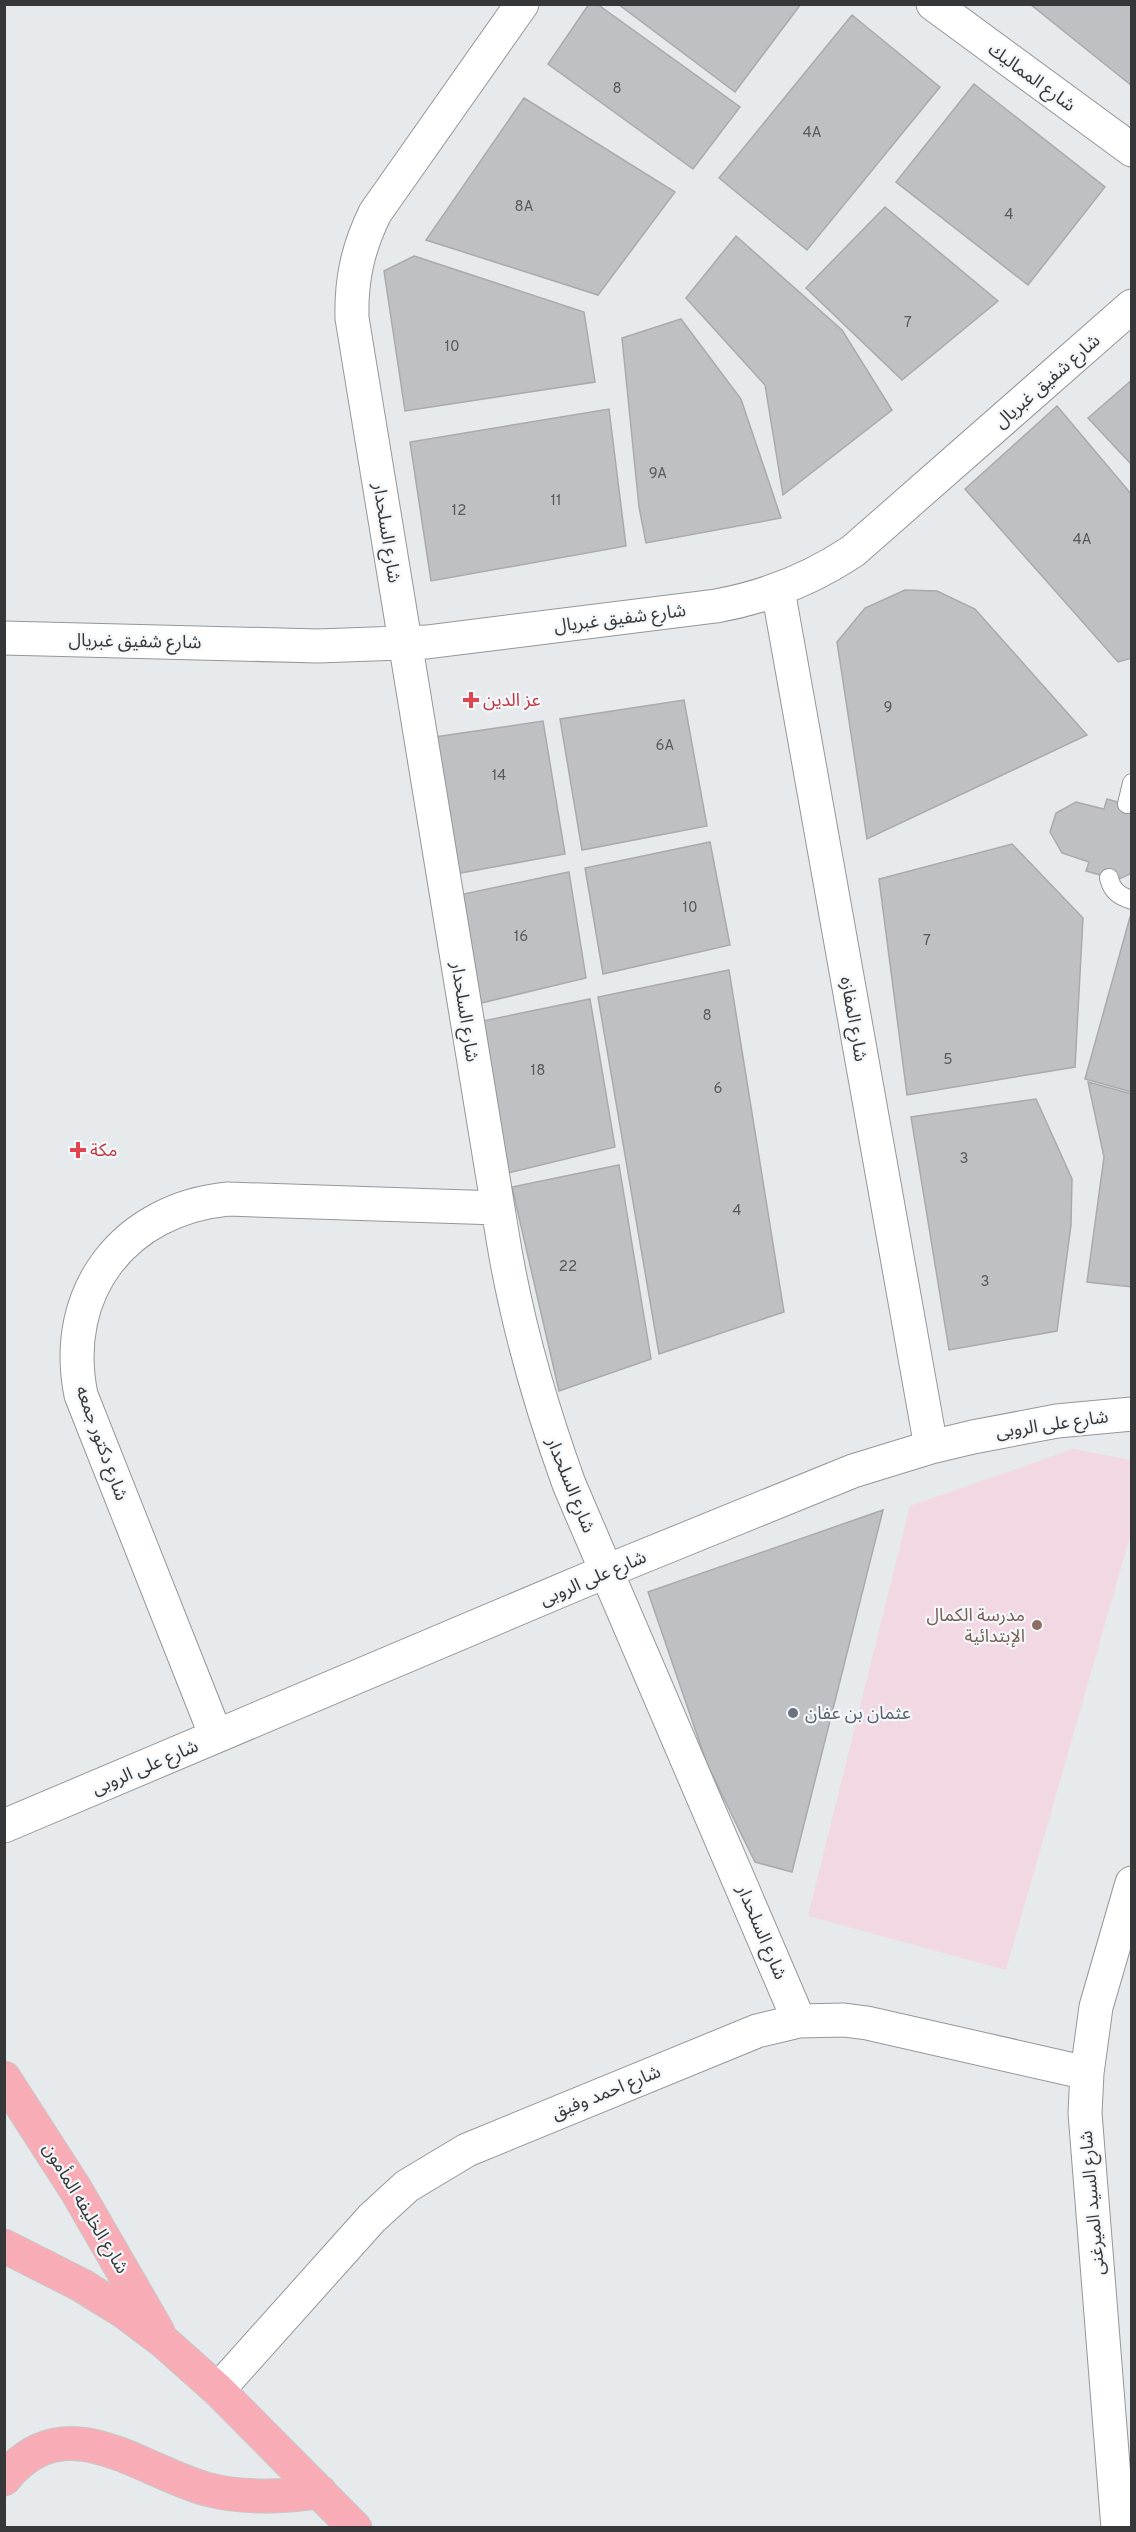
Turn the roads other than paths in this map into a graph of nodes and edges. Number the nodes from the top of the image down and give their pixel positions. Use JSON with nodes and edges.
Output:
{"nodes":[{"id":1,"x":522,"y":4,"type":"edge"},
{"id":2,"x":933,"y":4,"type":"edge"},
{"id":3,"x":1131,"y":150,"type":"edge"},
{"id":4,"x":1131,"y":306,"type":"edge"},
{"id":5,"x":778,"y":590,"type":"junction"},
{"id":6,"x":4,"y":638,"type":"edge"},
{"id":7,"x":405,"y":644,"type":"junction"},
{"id":8,"x":1131,"y":783,"type":"edge"},
{"id":9,"x":1127,"y":804,"type":"dead end"},
{"id":10,"x":1109,"y":878,"type":"dead end"},
{"id":11,"x":1131,"y":900,"type":"edge"},
{"id":12,"x":498,"y":1208,"type":"junction"},
{"id":13,"x":1131,"y":1414,"type":"edge"},
{"id":14,"x":931,"y":1447,"type":"junction"},
{"id":15,"x":607,"y":1571,"type":"junction"},
{"id":16,"x":216,"y":1736,"type":"junction"},
{"id":17,"x":4,"y":1826,"type":"edge"},
{"id":18,"x":1131,"y":1882,"type":"edge"},
{"id":19,"x":799,"y":2021,"type":"junction"},
{"id":20,"x":1086,"y":2073,"type":"junction"},
{"id":21,"x":4,"y":2078,"type":"edge"},
{"id":22,"x":4,"y":2246,"type":"edge"},
{"id":23,"x":163,"y":2341,"type":"junction"},
{"id":24,"x":218,"y":2390,"type":"junction"},
{"id":25,"x":4,"y":2479,"type":"edge"},
{"id":26,"x":334,"y":2513,"type":"edge"},
{"id":27,"x":1118,"y":2528,"type":"edge"}],
"edges":[{"from":1,"to":7,"type":"street","name":"شارع السلحدار"},
{"from":2,"to":3,"type":"street","name":"شارع المماليك"},
{"from":4,"to":5,"type":"street","name":"شارع شفيق غبريال"},
{"from":5,"to":7,"type":"street","name":"شارع شفيق غبريال"},
{"from":5,"to":14,"type":"street","name":"شارع المفازه"},
{"from":6,"to":7,"type":"street","name":"شارع شفيق غبريال"},
{"from":7,"to":12,"type":"street","name":"شارع السلحدار"},
{"from":8,"to":9,"type":"lane"},
{"from":10,"to":11,"type":"lane"},
{"from":12,"to":15,"type":"street","name":"شارع السلحدار"},
{"from":12,"to":16,"type":"street","name":"شارع دكتور جمعه"},
{"from":13,"to":14,"type":"street","name":"شارع على الروبى"},
{"from":14,"to":15,"type":"street","name":"شارع على الروبى"},
{"from":15,"to":16,"type":"street","name":"شارع على الروبى"},
{"from":15,"to":19,"type":"street","name":"شارع السلحدار"},
{"from":16,"to":17,"type":"street","name":"شارع على الروبى"},
{"from":18,"to":20,"type":"street","name":"شارع السيد الميرغنى"},
{"from":19,"to":20,"type":"street","name":"شارع احمد وفيق"},
{"from":19,"to":24,"type":"street","name":"شارع احمد وفيق"},
{"from":20,"to":27,"type":"street","name":"شارع السيد الميرغنى"},
{"from":21,"to":23,"type":"main road","name":"شارع الخليفه المأمون"},
{"from":22,"to":23,"type":"main road","name":"شارع الخليفه المأمون"},
{"from":23,"to":24,"type":"main road","name":"شارع الخليفه المأمون"},
{"from":24,"to":26,"type":"main road","name":"شارع الخليفه المأمون"},
{"from":25,"to":26,"type":"main road"}]}
